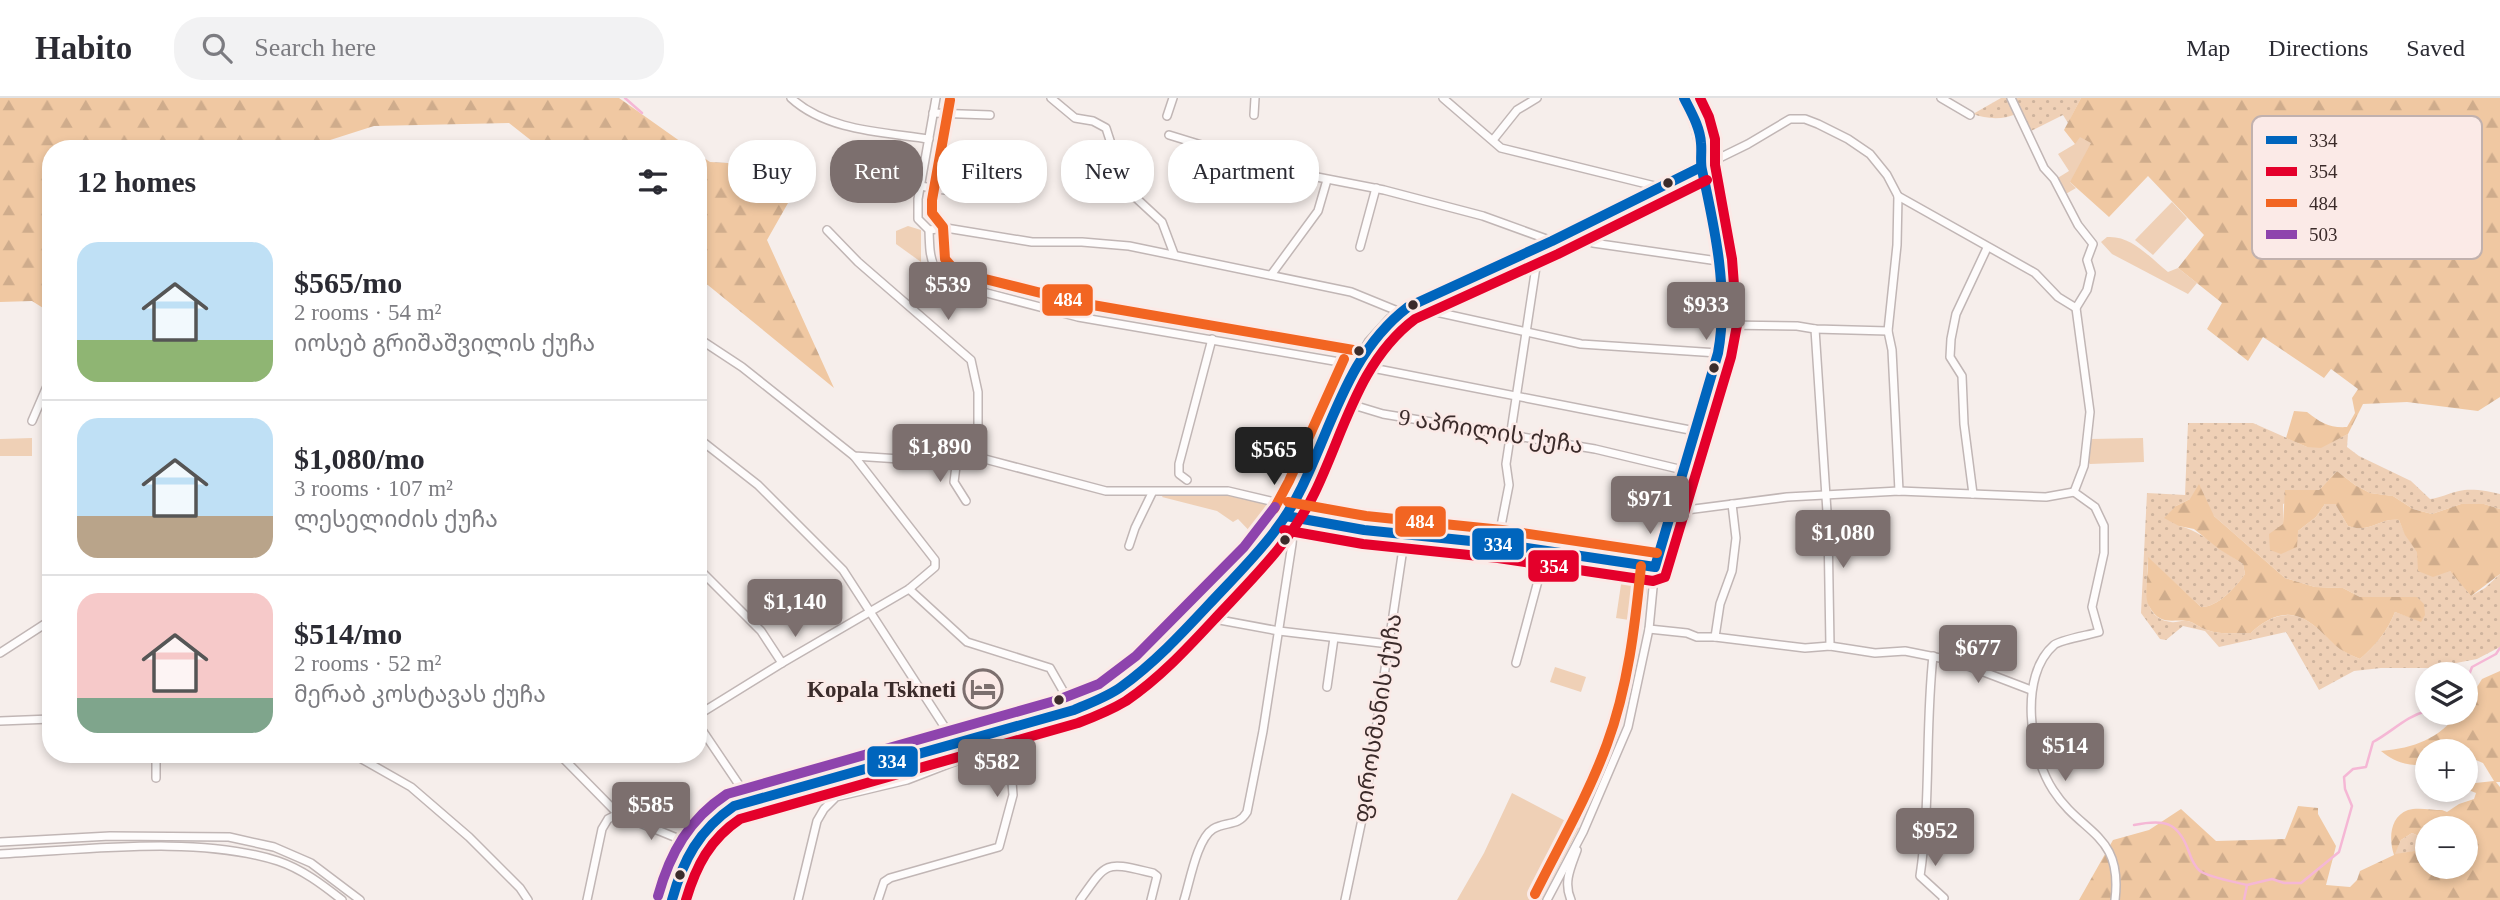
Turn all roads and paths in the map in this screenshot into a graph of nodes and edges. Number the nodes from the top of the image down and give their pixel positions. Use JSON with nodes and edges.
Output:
{"nodes":[{"id":1,"x":792,"y":98,"type":"edge"},
{"id":2,"x":936,"y":98,"type":"edge"},
{"id":3,"x":1051,"y":98,"type":"edge"},
{"id":4,"x":1173,"y":98,"type":"edge"},
{"id":5,"x":1255,"y":98,"type":"edge"},
{"id":6,"x":1443,"y":98,"type":"edge"},
{"id":7,"x":1537,"y":98,"type":"edge"},
{"id":8,"x":1684,"y":98,"type":"edge"},
{"id":9,"x":1699,"y":98,"type":"edge"},
{"id":10,"x":1941,"y":98,"type":"edge"},
{"id":11,"x":2011,"y":98,"type":"edge"},
{"id":12,"x":1690,"y":108,"type":"junction"},
{"id":13,"x":933,"y":113,"type":"junction"},
{"id":14,"x":990,"y":115,"type":"dead end"},
{"id":15,"x":1254,"y":115,"type":"dead end"},
{"id":16,"x":1970,"y":115,"type":"dead end"},
{"id":17,"x":1167,"y":116,"type":"dead end"},
{"id":18,"x":1170,"y":135,"type":"dead end"},
{"id":19,"x":929,"y":139,"type":"junction"},
{"id":20,"x":1493,"y":140,"type":"junction"},
{"id":21,"x":1701,"y":167,"type":"junction"},
{"id":22,"x":923,"y":170,"type":"edge"},
{"id":23,"x":1327,"y":180,"type":"junction"},
{"id":24,"x":1660,"y":187,"type":"junction"},
{"id":25,"x":1380,"y":189,"type":"junction"},
{"id":26,"x":1898,"y":196,"type":"junction"},
{"id":27,"x":919,"y":203,"type":"edge"},
{"id":28,"x":1588,"y":223,"type":"junction"},
{"id":29,"x":827,"y":230,"type":"dead end"},
{"id":30,"x":929,"y":230,"type":"junction"},
{"id":31,"x":1552,"y":241,"type":"junction"},
{"id":32,"x":1360,"y":247,"type":"dead end"},
{"id":33,"x":1539,"y":247,"type":"junction"},
{"id":34,"x":1987,"y":248,"type":"junction"},
{"id":35,"x":1174,"y":254,"type":"junction"},
{"id":36,"x":1718,"y":261,"type":"junction"},
{"id":37,"x":1271,"y":275,"type":"junction"},
{"id":38,"x":1419,"y":302,"type":"junction"},
{"id":39,"x":2076,"y":308,"type":"junction"},
{"id":40,"x":1400,"y":312,"type":"junction"},
{"id":41,"x":1723,"y":325,"type":"junction"},
{"id":42,"x":1815,"y":329,"type":"junction"},
{"id":43,"x":1526,"y":331,"type":"junction"},
{"id":44,"x":1888,"y":331,"type":"junction"},
{"id":45,"x":1212,"y":339,"type":"junction"},
{"id":46,"x":707,"y":344,"type":"edge"},
{"id":47,"x":1718,"y":353,"type":"junction"},
{"id":48,"x":1357,"y":365,"type":"junction"},
{"id":49,"x":1518,"y":395,"type":"junction"},
{"id":50,"x":42,"y":398,"type":"edge"},
{"id":51,"x":1340,"y":401,"type":"junction"},
{"id":52,"x":32,"y":421,"type":"dead end"},
{"id":53,"x":1695,"y":431,"type":"junction"},
{"id":54,"x":1509,"y":436,"type":"junction"},
{"id":55,"x":707,"y":445,"type":"edge"},
{"id":56,"x":854,"y":456,"type":"junction"},
{"id":57,"x":957,"y":458,"type":"junction"},
{"id":58,"x":981,"y":458,"type":"junction"},
{"id":59,"x":1683,"y":470,"type":"junction"},
{"id":60,"x":1187,"y":480,"type":"dead end"},
{"id":61,"x":1899,"y":491,"type":"junction"},
{"id":62,"x":2074,"y":492,"type":"junction"},
{"id":63,"x":1152,"y":493,"type":"junction"},
{"id":64,"x":1973,"y":494,"type":"junction"},
{"id":65,"x":1825,"y":496,"type":"junction"},
{"id":66,"x":966,"y":501,"type":"dead end"},
{"id":67,"x":1732,"y":504,"type":"junction"},
{"id":68,"x":1292,"y":506,"type":"junction"},
{"id":69,"x":1671,"y":512,"type":"junction"},
{"id":70,"x":1288,"y":516,"type":"junction"},
{"id":71,"x":1405,"y":535,"type":"junction"},
{"id":72,"x":1500,"y":544,"type":"junction"},
{"id":73,"x":1129,"y":546,"type":"dead end"},
{"id":74,"x":1546,"y":551,"type":"junction"},
{"id":75,"x":1655,"y":567,"type":"junction"},
{"id":76,"x":707,"y":577,"type":"edge"},
{"id":77,"x":909,"y":589,"type":"junction"},
{"id":78,"x":870,"y":612,"type":"junction"},
{"id":79,"x":1198,"y":616,"type":"junction"},
{"id":80,"x":42,"y":626,"type":"edge"},
{"id":81,"x":1649,"y":629,"type":"junction"},
{"id":82,"x":1279,"y":631,"type":"junction"},
{"id":83,"x":1715,"y":636,"type":"junction"},
{"id":84,"x":1334,"y":638,"type":"junction"},
{"id":85,"x":1389,"y":644,"type":"junction"},
{"id":86,"x":1830,"y":646,"type":"junction"},
{"id":87,"x":0,"y":653,"type":"edge"},
{"id":88,"x":1933,"y":656,"type":"junction"},
{"id":89,"x":782,"y":663,"type":"junction"},
{"id":90,"x":1516,"y":663,"type":"dead end"},
{"id":91,"x":1327,"y":687,"type":"dead end"},
{"id":92,"x":2031,"y":690,"type":"junction"},
{"id":93,"x":707,"y":709,"type":"edge"},
{"id":94,"x":1074,"y":710,"type":"junction"},
{"id":95,"x":42,"y":719,"type":"edge"},
{"id":96,"x":0,"y":721,"type":"edge"},
{"id":97,"x":978,"y":736,"type":"junction"},
{"id":98,"x":707,"y":737,"type":"edge"},
{"id":99,"x":956,"y":743,"type":"junction"},
{"id":100,"x":982,"y":750,"type":"junction"},
{"id":101,"x":156,"y":763,"type":"edge"},
{"id":102,"x":369,"y":763,"type":"edge"},
{"id":103,"x":568,"y":763,"type":"edge"},
{"id":104,"x":156,"y":778,"type":"dead end"},
{"id":105,"x":750,"y":801,"type":"junction"},
{"id":106,"x":618,"y":814,"type":"junction"},
{"id":107,"x":1583,"y":832,"type":"junction"},
{"id":108,"x":210,"y":836,"type":"junction"},
{"id":109,"x":40,"y":839,"type":"junction"},
{"id":110,"x":0,"y":842,"type":"edge"},
{"id":111,"x":694,"y":845,"type":"junction"},
{"id":112,"x":210,"y":848,"type":"junction"},
{"id":113,"x":41,"y":852,"type":"junction"},
{"id":114,"x":0,"y":854,"type":"edge"},
{"id":115,"x":342,"y":900,"type":"edge"},
{"id":116,"x":360,"y":900,"type":"edge"},
{"id":117,"x":528,"y":900,"type":"edge"},
{"id":118,"x":587,"y":900,"type":"edge"},
{"id":119,"x":672,"y":900,"type":"edge"},
{"id":120,"x":798,"y":900,"type":"edge"},
{"id":121,"x":878,"y":900,"type":"edge"},
{"id":122,"x":1080,"y":900,"type":"edge"},
{"id":123,"x":1151,"y":900,"type":"edge"},
{"id":124,"x":1184,"y":900,"type":"edge"},
{"id":125,"x":1345,"y":900,"type":"edge"},
{"id":126,"x":1547,"y":900,"type":"edge"},
{"id":127,"x":1571,"y":900,"type":"edge"},
{"id":128,"x":1943,"y":900,"type":"edge"},
{"id":129,"x":2115,"y":900,"type":"edge"}],
"edges":[{"from":1,"to":19,"type":"street"},
{"from":2,"to":13,"type":"street"},
{"from":3,"to":35,"type":"street"},
{"from":4,"to":17,"type":"street"},
{"from":5,"to":15,"type":"street"},
{"from":6,"to":20,"type":"street"},
{"from":7,"to":20,"type":"street"},
{"from":8,"to":12,"type":"main road"},
{"from":9,"to":12,"type":"street"},
{"from":10,"to":16,"type":"street"},
{"from":11,"to":39,"type":"street"},
{"from":12,"to":21,"type":"main road"},
{"from":13,"to":14,"type":"street"},
{"from":13,"to":19,"type":"street"},
{"from":18,"to":23,"type":"street"},
{"from":19,"to":22,"type":"street"},
{"from":20,"to":24,"type":"street"},
{"from":21,"to":24,"type":"main road"},
{"from":21,"to":26,"type":"street"},
{"from":21,"to":36,"type":"street"},
{"from":23,"to":25,"type":"street"},
{"from":23,"to":37,"type":"street"},
{"from":24,"to":28,"type":"main road"},
{"from":25,"to":31,"type":"street"},
{"from":25,"to":32,"type":"street"},
{"from":26,"to":34,"type":"street"},
{"from":26,"to":44,"type":"street"},
{"from":27,"to":30,"type":"street"},
{"from":28,"to":31,"type":"main road"},
{"from":28,"to":36,"type":"street"},
{"from":29,"to":58,"type":"street"},
{"from":30,"to":35,"type":"street"},
{"from":30,"to":45,"type":"street"},
{"from":31,"to":33,"type":"main road"},
{"from":33,"to":38,"type":"main road"},
{"from":33,"to":43,"type":"street"},
{"from":34,"to":39,"type":"street"},
{"from":34,"to":64,"type":"street"},
{"from":35,"to":37,"type":"street"},
{"from":36,"to":41,"type":"street"},
{"from":37,"to":40,"type":"street"},
{"from":38,"to":40,"type":"main road"},
{"from":38,"to":43,"type":"street"},
{"from":39,"to":62,"type":"street"},
{"from":40,"to":48,"type":"main road"},
{"from":41,"to":42,"type":"street"},
{"from":41,"to":47,"type":"street"},
{"from":42,"to":44,"type":"street"},
{"from":42,"to":65,"type":"street"},
{"from":43,"to":47,"type":"street"},
{"from":43,"to":49,"type":"street"},
{"from":44,"to":61,"type":"street"},
{"from":45,"to":48,"type":"street"},
{"from":45,"to":60,"type":"street"},
{"from":46,"to":56,"type":"street"},
{"from":47,"to":53,"type":"street"},
{"from":48,"to":49,"type":"street"},
{"from":48,"to":51,"type":"main road"},
{"from":49,"to":53,"type":"street"},
{"from":49,"to":54,"type":"street"},
{"from":50,"to":52,"type":"street"},
{"from":51,"to":54,"type":"street","name":"9 აპრილის ქუჩა"},
{"from":51,"to":68,"type":"main road"},
{"from":53,"to":59,"type":"street"},
{"from":54,"to":59,"type":"street","name":"9 აპრილის ქუჩა"},
{"from":54,"to":72,"type":"street"},
{"from":55,"to":78,"type":"street"},
{"from":56,"to":57,"type":"street"},
{"from":56,"to":77,"type":"street"},
{"from":57,"to":58,"type":"street"},
{"from":57,"to":66,"type":"street"},
{"from":58,"to":63,"type":"street"},
{"from":59,"to":69,"type":"street"},
{"from":61,"to":64,"type":"street"},
{"from":61,"to":65,"type":"street"},
{"from":62,"to":64,"type":"street"},
{"from":62,"to":92,"type":"street"},
{"from":63,"to":68,"type":"street"},
{"from":63,"to":73,"type":"street"},
{"from":65,"to":67,"type":"street"},
{"from":65,"to":86,"type":"street"},
{"from":67,"to":69,"type":"street"},
{"from":67,"to":83,"type":"street"},
{"from":68,"to":70,"type":"main road"},
{"from":69,"to":75,"type":"street"},
{"from":70,"to":71,"type":"street"},
{"from":70,"to":79,"type":"main road"},
{"from":70,"to":82,"type":"street"},
{"from":71,"to":72,"type":"street"},
{"from":71,"to":85,"type":"street","name":"ფიროსმანის ქუჩა"},
{"from":72,"to":74,"type":"street"},
{"from":74,"to":75,"type":"street"},
{"from":74,"to":90,"type":"street"},
{"from":75,"to":81,"type":"street"},
{"from":76,"to":89,"type":"street"},
{"from":77,"to":78,"type":"street"},
{"from":77,"to":94,"type":"street"},
{"from":78,"to":89,"type":"street"},
{"from":78,"to":99,"type":"street"},
{"from":79,"to":82,"type":"street"},
{"from":79,"to":94,"type":"main road"},
{"from":80,"to":87,"type":"street"},
{"from":81,"to":83,"type":"street"},
{"from":81,"to":107,"type":"street"},
{"from":82,"to":84,"type":"street"},
{"from":82,"to":124,"type":"street"},
{"from":83,"to":86,"type":"street"},
{"from":84,"to":85,"type":"street"},
{"from":84,"to":91,"type":"street"},
{"from":85,"to":125,"type":"street","name":"ფიროსმანის ქუჩა"},
{"from":86,"to":88,"type":"street"},
{"from":88,"to":92,"type":"street"},
{"from":88,"to":128,"type":"street"},
{"from":89,"to":93,"type":"street"},
{"from":92,"to":129,"type":"street"},
{"from":94,"to":97,"type":"main road"},
{"from":95,"to":96,"type":"street"},
{"from":97,"to":99,"type":"main road"},
{"from":97,"to":100,"type":"street"},
{"from":98,"to":105,"type":"street"},
{"from":99,"to":105,"type":"main road"},
{"from":100,"to":120,"type":"street"},
{"from":100,"to":121,"type":"street"},
{"from":101,"to":104,"type":"street"},
{"from":102,"to":117,"type":"street"},
{"from":103,"to":106,"type":"street"},
{"from":105,"to":111,"type":"main road"},
{"from":106,"to":111,"type":"street"},
{"from":106,"to":118,"type":"street"},
{"from":107,"to":126,"type":"street"},
{"from":107,"to":127,"type":"street"},
{"from":108,"to":109,"type":"street"},
{"from":108,"to":112,"type":"street"},
{"from":108,"to":116,"type":"street"},
{"from":109,"to":110,"type":"street"},
{"from":109,"to":113,"type":"street"},
{"from":111,"to":119,"type":"main road"},
{"from":112,"to":113,"type":"street"},
{"from":112,"to":115,"type":"street"},
{"from":113,"to":114,"type":"street"},
{"from":122,"to":123,"type":"street"}]}
